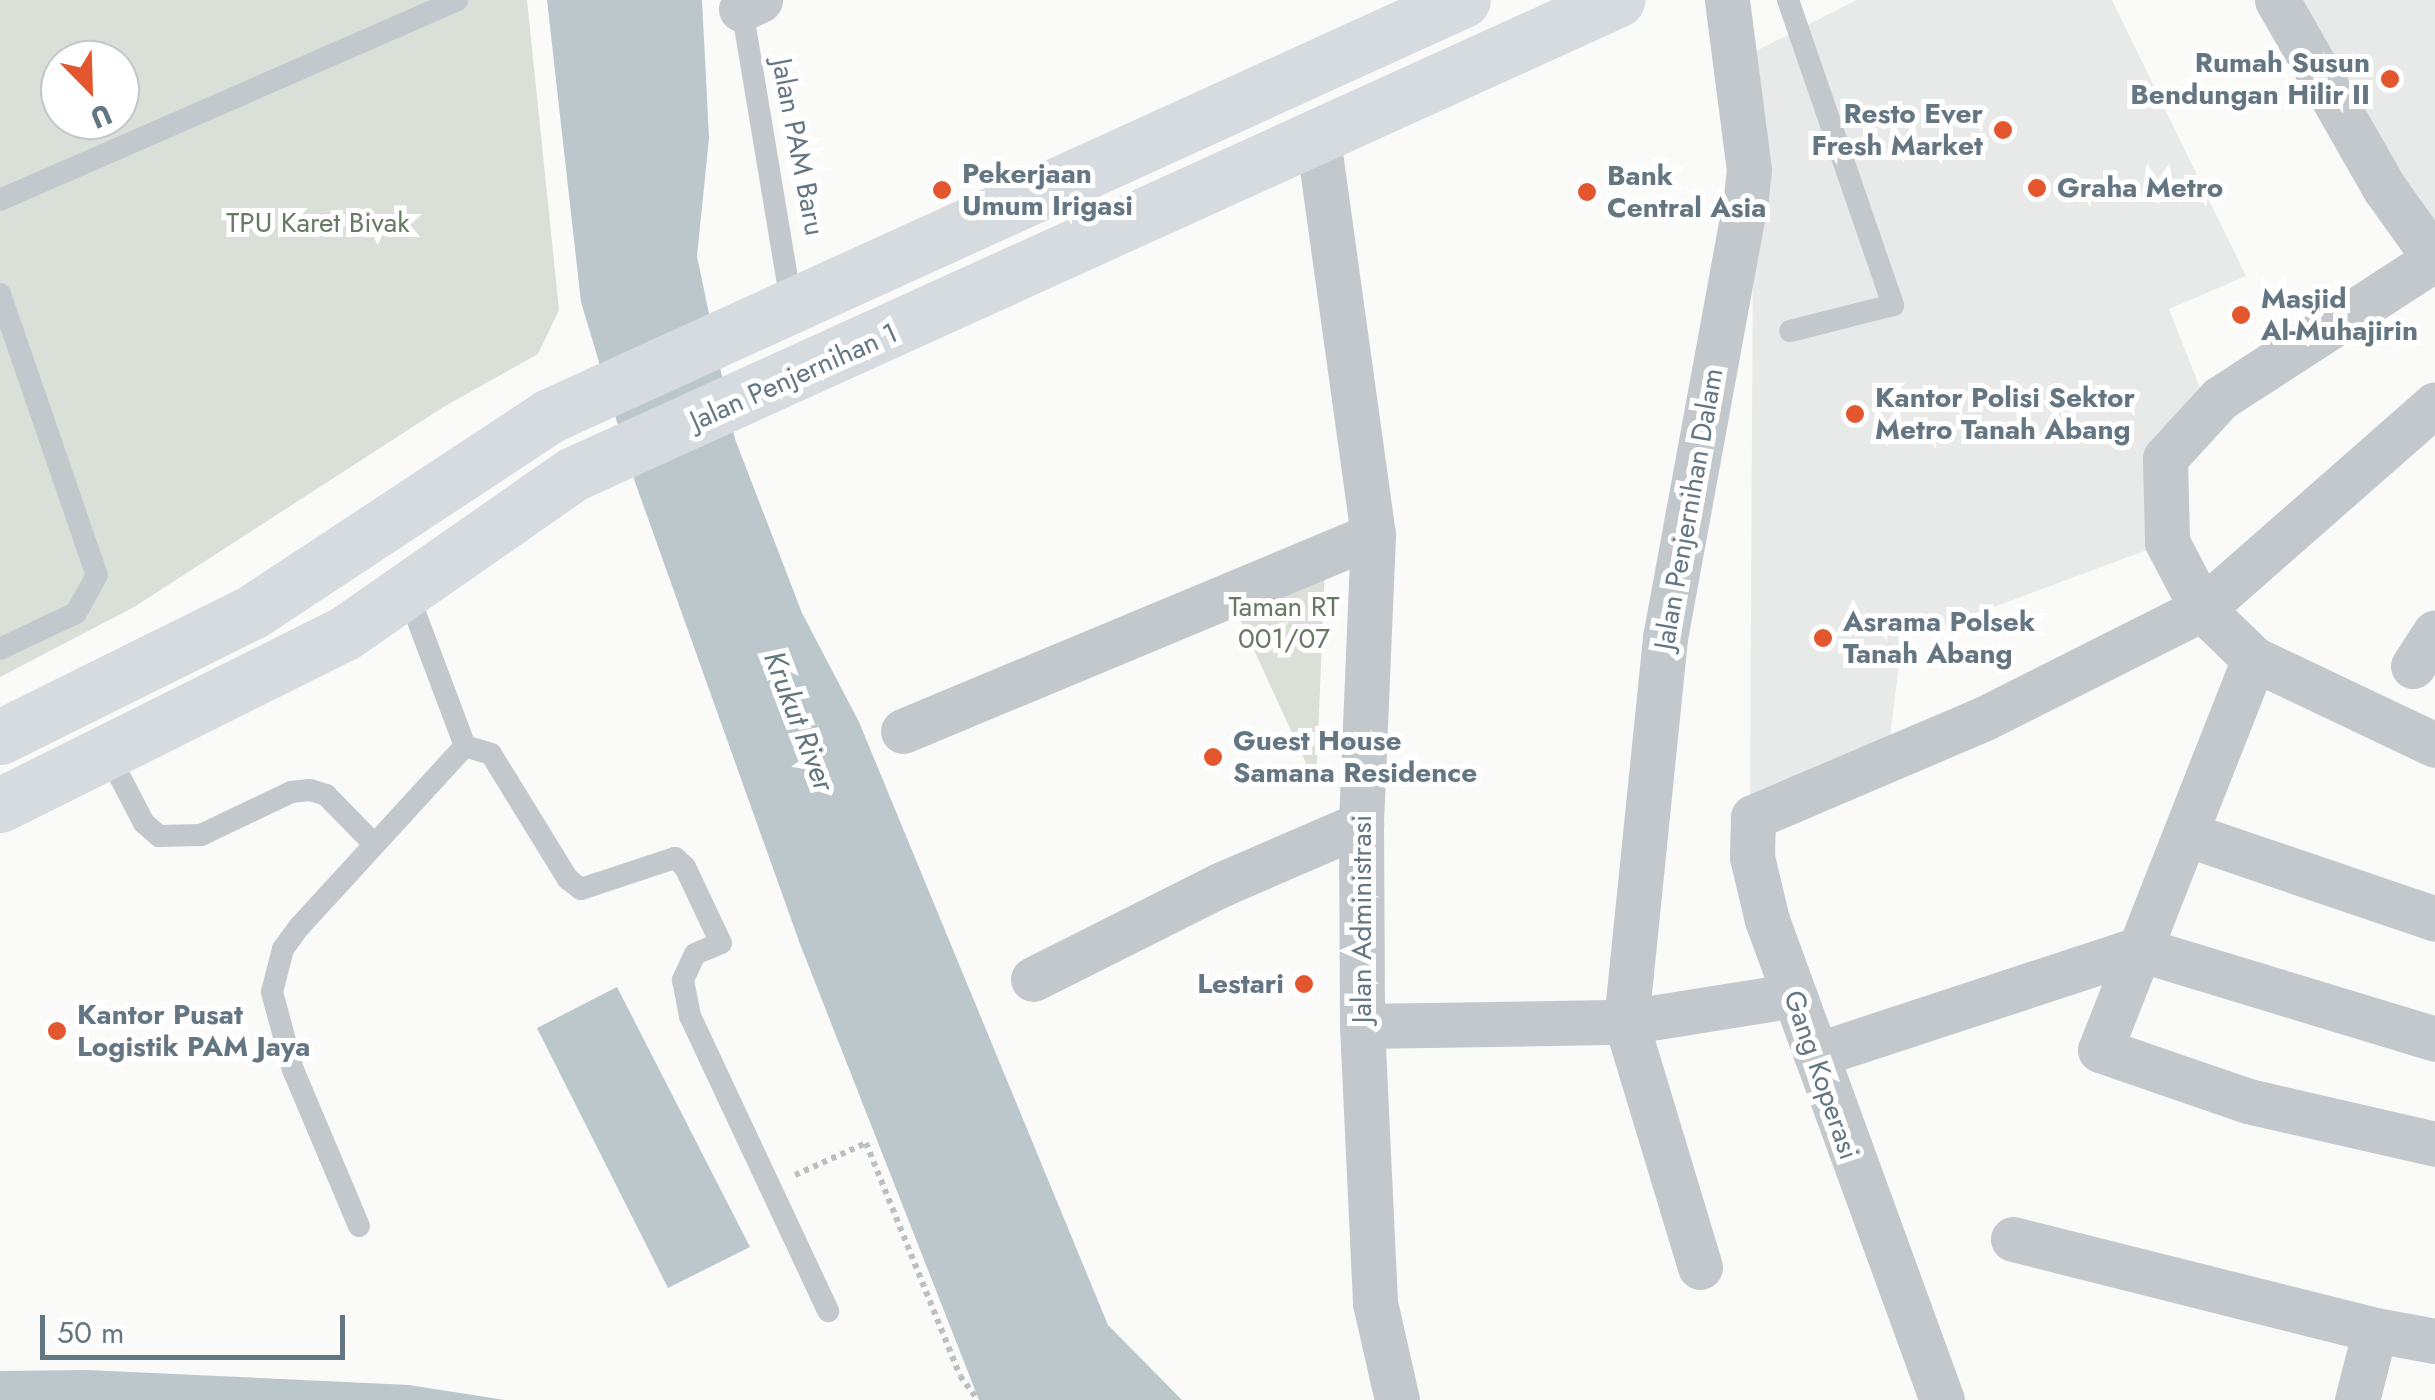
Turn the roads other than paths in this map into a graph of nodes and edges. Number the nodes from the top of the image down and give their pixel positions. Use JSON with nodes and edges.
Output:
{"nodes":[{"id":1,"x":457,"y":0,"type":"edge"},
{"id":2,"x":1463,"y":0,"type":"edge"},
{"id":3,"x":1618,"y":0,"type":"edge"},
{"id":4,"x":1726,"y":0,"type":"edge"},
{"id":5,"x":1788,"y":0,"type":"edge"},
{"id":6,"x":2278,"y":0,"type":"edge"},
{"id":7,"x":747,"y":3,"type":"edge"},
{"id":8,"x":1318,"y":139,"type":"junction"},
{"id":9,"x":0,"y":200,"type":"edge"},
{"id":10,"x":0,"y":294,"type":"edge"},
{"id":11,"x":771,"y":316,"type":"junction"},
{"id":12,"x":1790,"y":331,"type":"dead end"},
{"id":13,"x":2435,"y":404,"type":"edge"},
{"id":14,"x":1373,"y":536,"type":"junction"},
{"id":15,"x":407,"y":592,"type":"junction"},
{"id":16,"x":2202,"y":610,"type":"junction"},
{"id":17,"x":0,"y":649,"type":"edge"},
{"id":18,"x":2254,"y":659,"type":"junction"},
{"id":19,"x":903,"y":732,"type":"dead end"},
{"id":20,"x":0,"y":736,"type":"edge"},
{"id":21,"x":2435,"y":745,"type":"edge"},
{"id":22,"x":464,"y":746,"type":"junction"},
{"id":23,"x":108,"y":752,"type":"junction"},
{"id":24,"x":0,"y":805,"type":"edge"},
{"id":25,"x":1361,"y":824,"type":"junction"},
{"id":26,"x":2186,"y":834,"type":"junction"},
{"id":27,"x":372,"y":842,"type":"junction"},
{"id":28,"x":2435,"y":919,"type":"edge"},
{"id":29,"x":2139,"y":949,"type":"junction"},
{"id":30,"x":1033,"y":979,"type":"dead end"},
{"id":31,"x":1794,"y":995,"type":"junction"},
{"id":32,"x":1626,"y":1022,"type":"junction"},
{"id":33,"x":1362,"y":1026,"type":"junction"},
{"id":34,"x":2435,"y":1038,"type":"edge"},
{"id":35,"x":1816,"y":1055,"type":"junction"},
{"id":36,"x":2435,"y":1144,"type":"edge"},
{"id":37,"x":359,"y":1226,"type":"dead end"},
{"id":38,"x":2013,"y":1239,"type":"dead end"},
{"id":39,"x":1700,"y":1267,"type":"dead end"},
{"id":40,"x":828,"y":1311,"type":"dead end"},
{"id":41,"x":2375,"y":1330,"type":"junction"},
{"id":42,"x":2435,"y":1341,"type":"edge"},
{"id":43,"x":1397,"y":1400,"type":"edge"},
{"id":44,"x":1942,"y":1400,"type":"edge"},
{"id":45,"x":2357,"y":1400,"type":"edge"}],
"edges":[{"from":1,"to":9,"type":"lane"},
{"from":2,"to":11,"type":"main road"},
{"from":3,"to":8,"type":"main road","name":"Jalan Penjernihan 1"},
{"from":4,"to":32,"type":"street","name":"Jalan Penjernihan Dalam"},
{"from":5,"to":12,"type":"lane"},
{"from":6,"to":16,"type":"street"},
{"from":7,"to":11,"type":"lane","name":"Jalan PAM Baru"},
{"from":8,"to":14,"type":"street","name":"Jalan Administrasi"},
{"from":8,"to":15,"type":"main road","name":"Jalan Penjernihan 1"},
{"from":10,"to":17,"type":"lane"},
{"from":11,"to":20,"type":"main road"},
{"from":13,"to":16,"type":"street"},
{"from":14,"to":19,"type":"street"},
{"from":14,"to":25,"type":"street","name":"Jalan Administrasi"},
{"from":15,"to":22,"type":"lane"},
{"from":15,"to":23,"type":"main road","name":"Jalan Penjernihan 1"},
{"from":16,"to":18,"type":"street"},
{"from":16,"to":31,"type":"street","name":"Gang Koperasi"},
{"from":18,"to":21,"type":"street"},
{"from":18,"to":26,"type":"street"},
{"from":22,"to":27,"type":"lane"},
{"from":22,"to":40,"type":"lane"},
{"from":23,"to":24,"type":"main road","name":"Jalan Penjernihan 1"},
{"from":23,"to":27,"type":"lane"},
{"from":25,"to":30,"type":"street"},
{"from":25,"to":33,"type":"street","name":"Jalan Administrasi"},
{"from":26,"to":28,"type":"street"},
{"from":26,"to":29,"type":"street"},
{"from":27,"to":37,"type":"lane"},
{"from":29,"to":34,"type":"street"},
{"from":29,"to":35,"type":"street"},
{"from":29,"to":36,"type":"street"},
{"from":31,"to":32,"type":"street"},
{"from":31,"to":35,"type":"street","name":"Gang Koperasi"},
{"from":32,"to":33,"type":"street"},
{"from":32,"to":39,"type":"street","name":"Jalan Penjernihan Dalam"},
{"from":33,"to":43,"type":"street","name":"Jalan Administrasi"},
{"from":35,"to":44,"type":"street","name":"Gang Koperasi"},
{"from":38,"to":41,"type":"street"},
{"from":41,"to":42,"type":"street"},
{"from":41,"to":45,"type":"street"}]}
